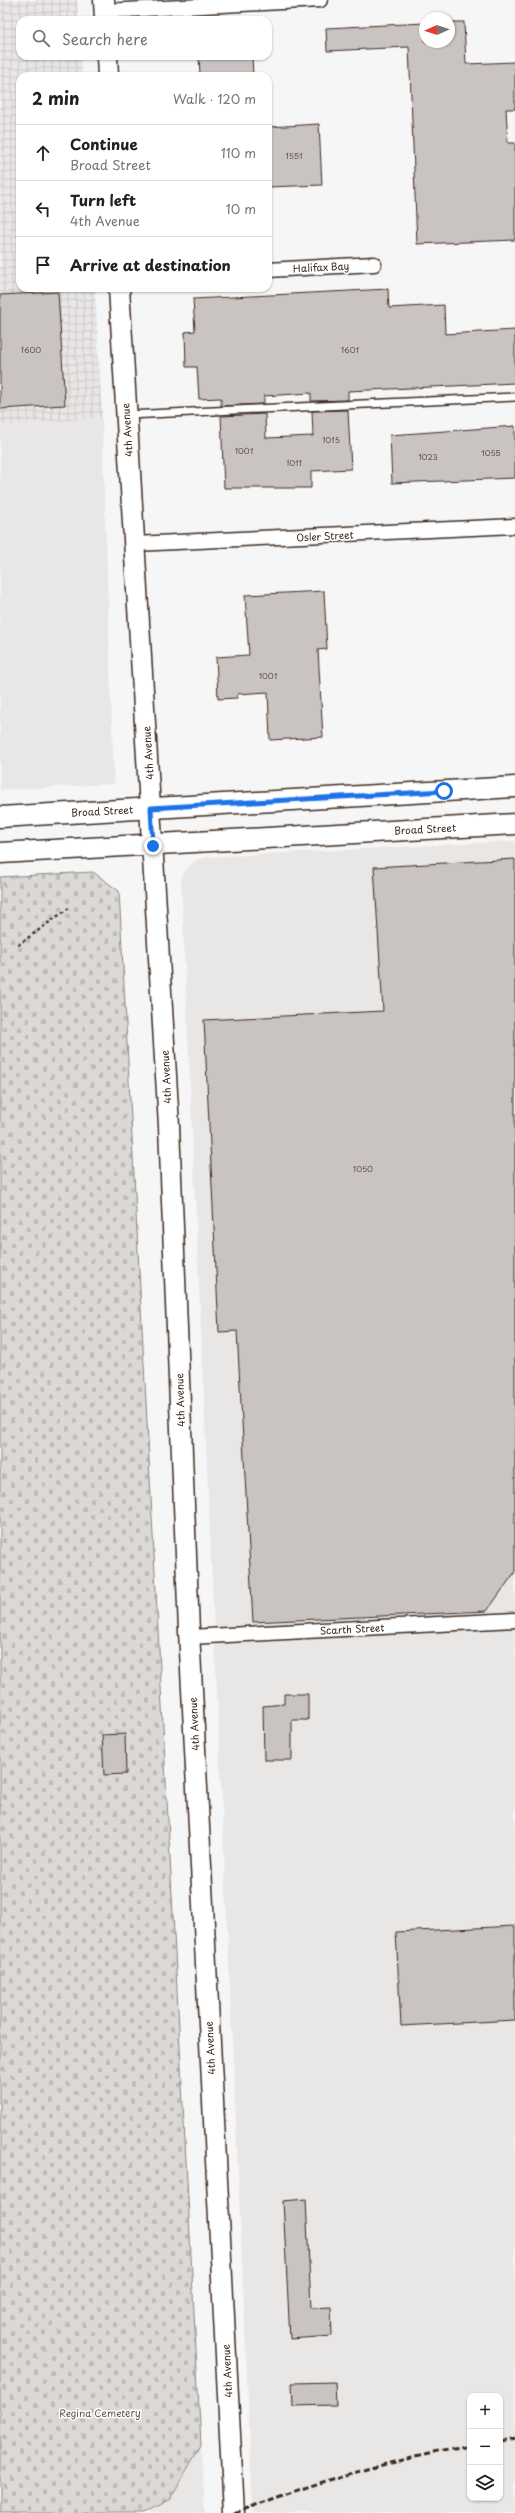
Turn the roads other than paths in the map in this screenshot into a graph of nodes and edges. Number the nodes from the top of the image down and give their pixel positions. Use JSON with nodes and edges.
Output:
{"nodes":[{"id":1,"x":320,"y":0,"type":"edge"},
{"id":2,"x":105,"y":10,"type":"edge"},
{"id":3,"x":107,"y":60,"type":"edge"},
{"id":4,"x":108,"y":72,"type":"edge"},
{"id":5,"x":374,"y":264,"type":"dead end"},
{"id":6,"x":272,"y":270,"type":"edge"},
{"id":7,"x":119,"y":292,"type":"edge"},
{"id":8,"x":515,"y":396,"type":"edge"},
{"id":9,"x":126,"y":415,"type":"junction"},
{"id":10,"x":515,"y":526,"type":"edge"},
{"id":11,"x":134,"y":544,"type":"junction"},
{"id":12,"x":515,"y":787,"type":"edge"},
{"id":13,"x":151,"y":808,"type":"junction"},
{"id":14,"x":0,"y":817,"type":"edge"},
{"id":15,"x":515,"y":824,"type":"edge"},
{"id":16,"x":153,"y":846,"type":"junction"},
{"id":17,"x":0,"y":853,"type":"edge"},
{"id":18,"x":515,"y":1620,"type":"edge"},
{"id":19,"x":189,"y":1637,"type":"junction"},
{"id":20,"x":234,"y":2513,"type":"edge"}],
"edges":[{"from":1,"to":2,"type":"street"},
{"from":3,"to":4,"type":"main road"},
{"from":5,"to":6,"type":"street","name":"Halifax Bay"},
{"from":7,"to":9,"type":"main road","name":"4th Avenue"},
{"from":8,"to":9,"type":"lane"},
{"from":9,"to":11,"type":"main road","name":"4th Avenue"},
{"from":10,"to":11,"type":"street","name":"Osler Street"},
{"from":11,"to":13,"type":"main road","name":"4th Avenue"},
{"from":12,"to":13,"type":"main road","name":"Broad Street"},
{"from":13,"to":14,"type":"main road","name":"Broad Street"},
{"from":13,"to":16,"type":"main road","name":"4th Avenue"},
{"from":15,"to":16,"type":"main road","name":"Broad Street"},
{"from":16,"to":17,"type":"main road","name":"Broad Street"},
{"from":16,"to":19,"type":"main road","name":"4th Avenue"},
{"from":18,"to":19,"type":"street","name":"Scarth Street"},
{"from":19,"to":20,"type":"main road","name":"4th Avenue"}]}
